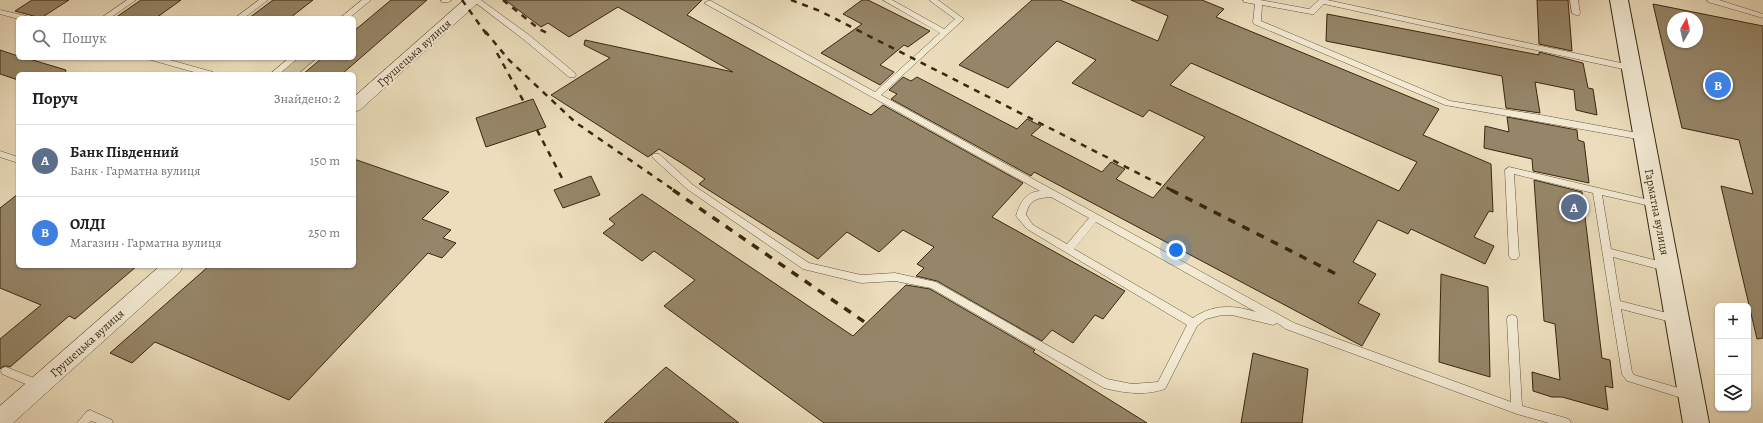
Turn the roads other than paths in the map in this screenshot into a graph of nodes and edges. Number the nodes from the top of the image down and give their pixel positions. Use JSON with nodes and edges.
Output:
{"nodes":[{"id":1,"x":132,"y":0,"type":"edge"},
{"id":2,"x":264,"y":0,"type":"edge"},
{"id":3,"x":367,"y":0,"type":"edge"},
{"id":4,"x":445,"y":0,"type":"edge"},
{"id":5,"x":448,"y":0,"type":"edge"},
{"id":6,"x":473,"y":0,"type":"edge"},
{"id":7,"x":476,"y":0,"type":"edge"},
{"id":8,"x":887,"y":0,"type":"edge"},
{"id":9,"x":933,"y":0,"type":"edge"},
{"id":10,"x":1247,"y":0,"type":"edge"},
{"id":11,"x":1574,"y":0,"type":"edge"},
{"id":12,"x":1619,"y":0,"type":"edge"},
{"id":13,"x":1711,"y":0,"type":"edge"},
{"id":14,"x":1322,"y":1,"type":"edge"},
{"id":15,"x":1259,"y":2,"type":"junction"},
{"id":16,"x":708,"y":3,"type":"dead end"},
{"id":17,"x":2,"y":12,"type":"dead end"},
{"id":18,"x":1576,"y":13,"type":"dead end"},
{"id":19,"x":17,"y":16,"type":"edge"},
{"id":20,"x":108,"y":16,"type":"edge"},
{"id":21,"x":242,"y":16,"type":"edge"},
{"id":22,"x":347,"y":16,"type":"edge"},
{"id":23,"x":1763,"y":16,"type":"edge"},
{"id":24,"x":945,"y":33,"type":"junction"},
{"id":25,"x":161,"y":60,"type":"edge"},
{"id":26,"x":181,"y":60,"type":"edge"},
{"id":27,"x":292,"y":60,"type":"edge"},
{"id":28,"x":175,"y":64,"type":"junction"},
{"id":29,"x":1632,"y":68,"type":"junction"},
{"id":30,"x":203,"y":72,"type":"edge"},
{"id":31,"x":276,"y":72,"type":"edge"},
{"id":32,"x":572,"y":74,"type":"dead end"},
{"id":33,"x":876,"y":96,"type":"junction"},
{"id":34,"x":356,"y":104,"type":"edge"},
{"id":35,"x":1642,"y":137,"type":"junction"},
{"id":36,"x":0,"y":154,"type":"edge"},
{"id":37,"x":656,"y":156,"type":"dead end"},
{"id":38,"x":16,"y":159,"type":"edge"},
{"id":39,"x":1597,"y":190,"type":"junction"},
{"id":40,"x":1052,"y":194,"type":"junction"},
{"id":41,"x":1655,"y":204,"type":"junction"},
{"id":42,"x":1094,"y":218,"type":"junction"},
{"id":43,"x":1068,"y":250,"type":"junction"},
{"id":44,"x":1608,"y":252,"type":"junction"},
{"id":45,"x":1514,"y":256,"type":"dead end"},
{"id":46,"x":1667,"y":267,"type":"junction"},
{"id":47,"x":171,"y":268,"type":"edge"},
{"id":48,"x":1616,"y":304,"type":"junction"},
{"id":49,"x":1512,"y":319,"type":"dead end"},
{"id":50,"x":1677,"y":320,"type":"junction"},
{"id":51,"x":1193,"y":323,"type":"junction"},
{"id":52,"x":1290,"y":326,"type":"junction"},
{"id":53,"x":6,"y":371,"type":"dead end"},
{"id":54,"x":40,"y":384,"type":"junction"},
{"id":55,"x":1691,"y":396,"type":"junction"},
{"id":56,"x":1518,"y":409,"type":"junction"},
{"id":57,"x":0,"y":420,"type":"edge"},
{"id":58,"x":82,"y":423,"type":"edge"},
{"id":59,"x":108,"y":423,"type":"edge"},
{"id":60,"x":1566,"y":423,"type":"edge"},
{"id":61,"x":1696,"y":423,"type":"edge"}],
"edges":[{"from":1,"to":20,"type":"lane"},
{"from":2,"to":21,"type":"lane"},
{"from":3,"to":22,"type":"lane"},
{"from":4,"to":5,"type":"lane"},
{"from":6,"to":34,"type":"street","name":"Грушецька вулиця"},
{"from":7,"to":32,"type":"lane"},
{"from":8,"to":24,"type":"lane"},
{"from":9,"to":24,"type":"lane"},
{"from":10,"to":15,"type":"lane"},
{"from":11,"to":18,"type":"lane"},
{"from":12,"to":29,"type":"street","name":"Гарматна вулиця"},
{"from":13,"to":23,"type":"lane"},
{"from":14,"to":15,"type":"lane"},
{"from":14,"to":29,"type":"lane"},
{"from":15,"to":35,"type":"lane"},
{"from":16,"to":33,"type":"lane"},
{"from":17,"to":19,"type":"lane"},
{"from":24,"to":33,"type":"lane"},
{"from":25,"to":28,"type":"lane"},
{"from":26,"to":28,"type":"lane"},
{"from":27,"to":31,"type":"lane"},
{"from":28,"to":30,"type":"lane"},
{"from":29,"to":35,"type":"street","name":"Гарматна вулиця"},
{"from":33,"to":40,"type":"lane"},
{"from":35,"to":41,"type":"street","name":"Гарматна вулиця"},
{"from":36,"to":38,"type":"lane"},
{"from":37,"to":51,"type":"lane"},
{"from":39,"to":41,"type":"lane"},
{"from":39,"to":44,"type":"lane"},
{"from":39,"to":45,"type":"lane"},
{"from":40,"to":42,"type":"lane"},
{"from":40,"to":43,"type":"lane"},
{"from":41,"to":46,"type":"street","name":"Гарматна вулиця"},
{"from":42,"to":43,"type":"lane"},
{"from":42,"to":52,"type":"lane"},
{"from":43,"to":51,"type":"lane"},
{"from":44,"to":46,"type":"lane"},
{"from":44,"to":48,"type":"lane"},
{"from":46,"to":50,"type":"street","name":"Гарматна вулиця"},
{"from":47,"to":54,"type":"street","name":"Грушецька вулиця"},
{"from":48,"to":50,"type":"lane"},
{"from":48,"to":55,"type":"lane"},
{"from":49,"to":56,"type":"lane"},
{"from":50,"to":55,"type":"street","name":"Гарматна вулиця"},
{"from":51,"to":52,"type":"lane"},
{"from":52,"to":56,"type":"lane"},
{"from":53,"to":54,"type":"lane"},
{"from":54,"to":57,"type":"street","name":"Грушецька вулиця"},
{"from":55,"to":61,"type":"street","name":"Гарматна вулиця"},
{"from":56,"to":60,"type":"lane"},
{"from":58,"to":59,"type":"lane"}]}
